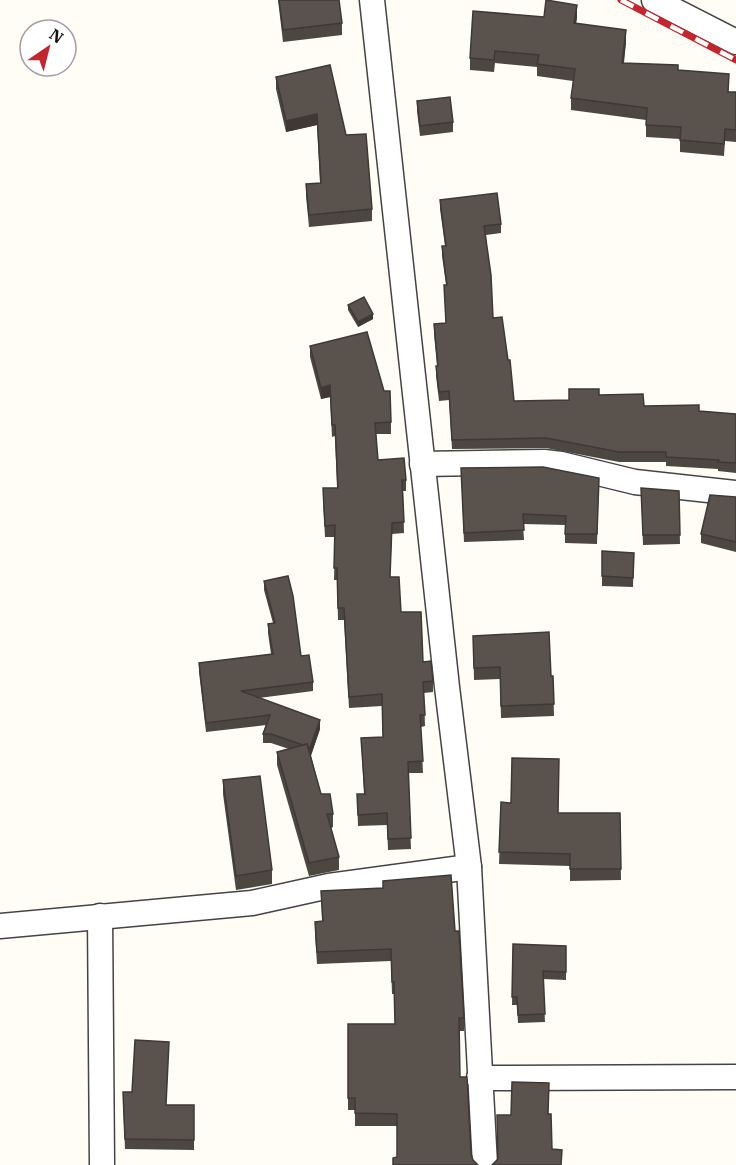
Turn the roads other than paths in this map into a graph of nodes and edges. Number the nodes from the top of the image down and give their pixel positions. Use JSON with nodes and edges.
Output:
{"nodes":[{"id":1,"x":372,"y":0,"type":"edge"},
{"id":2,"x":654,"y":0,"type":"edge"},
{"id":3,"x":736,"y":42,"type":"edge"},
{"id":4,"x":422,"y":464,"type":"junction"},
{"id":5,"x":736,"y":493,"type":"edge"},
{"id":6,"x":469,"y":867,"type":"junction"},
{"id":7,"x":100,"y":916,"type":"junction"},
{"id":8,"x":0,"y":926,"type":"edge"},
{"id":9,"x":736,"y":1077,"type":"edge"},
{"id":10,"x":479,"y":1078,"type":"junction"},
{"id":11,"x":102,"y":1165,"type":"edge"},
{"id":12,"x":485,"y":1165,"type":"edge"}],
"edges":[{"from":1,"to":4,"type":"street"},
{"from":2,"to":3,"type":"street"},
{"from":4,"to":5,"type":"street"},
{"from":4,"to":6,"type":"street"},
{"from":6,"to":7,"type":"street"},
{"from":6,"to":10,"type":"street"},
{"from":7,"to":8,"type":"street"},
{"from":7,"to":11,"type":"street"},
{"from":9,"to":10,"type":"street"},
{"from":10,"to":12,"type":"street"}]}
